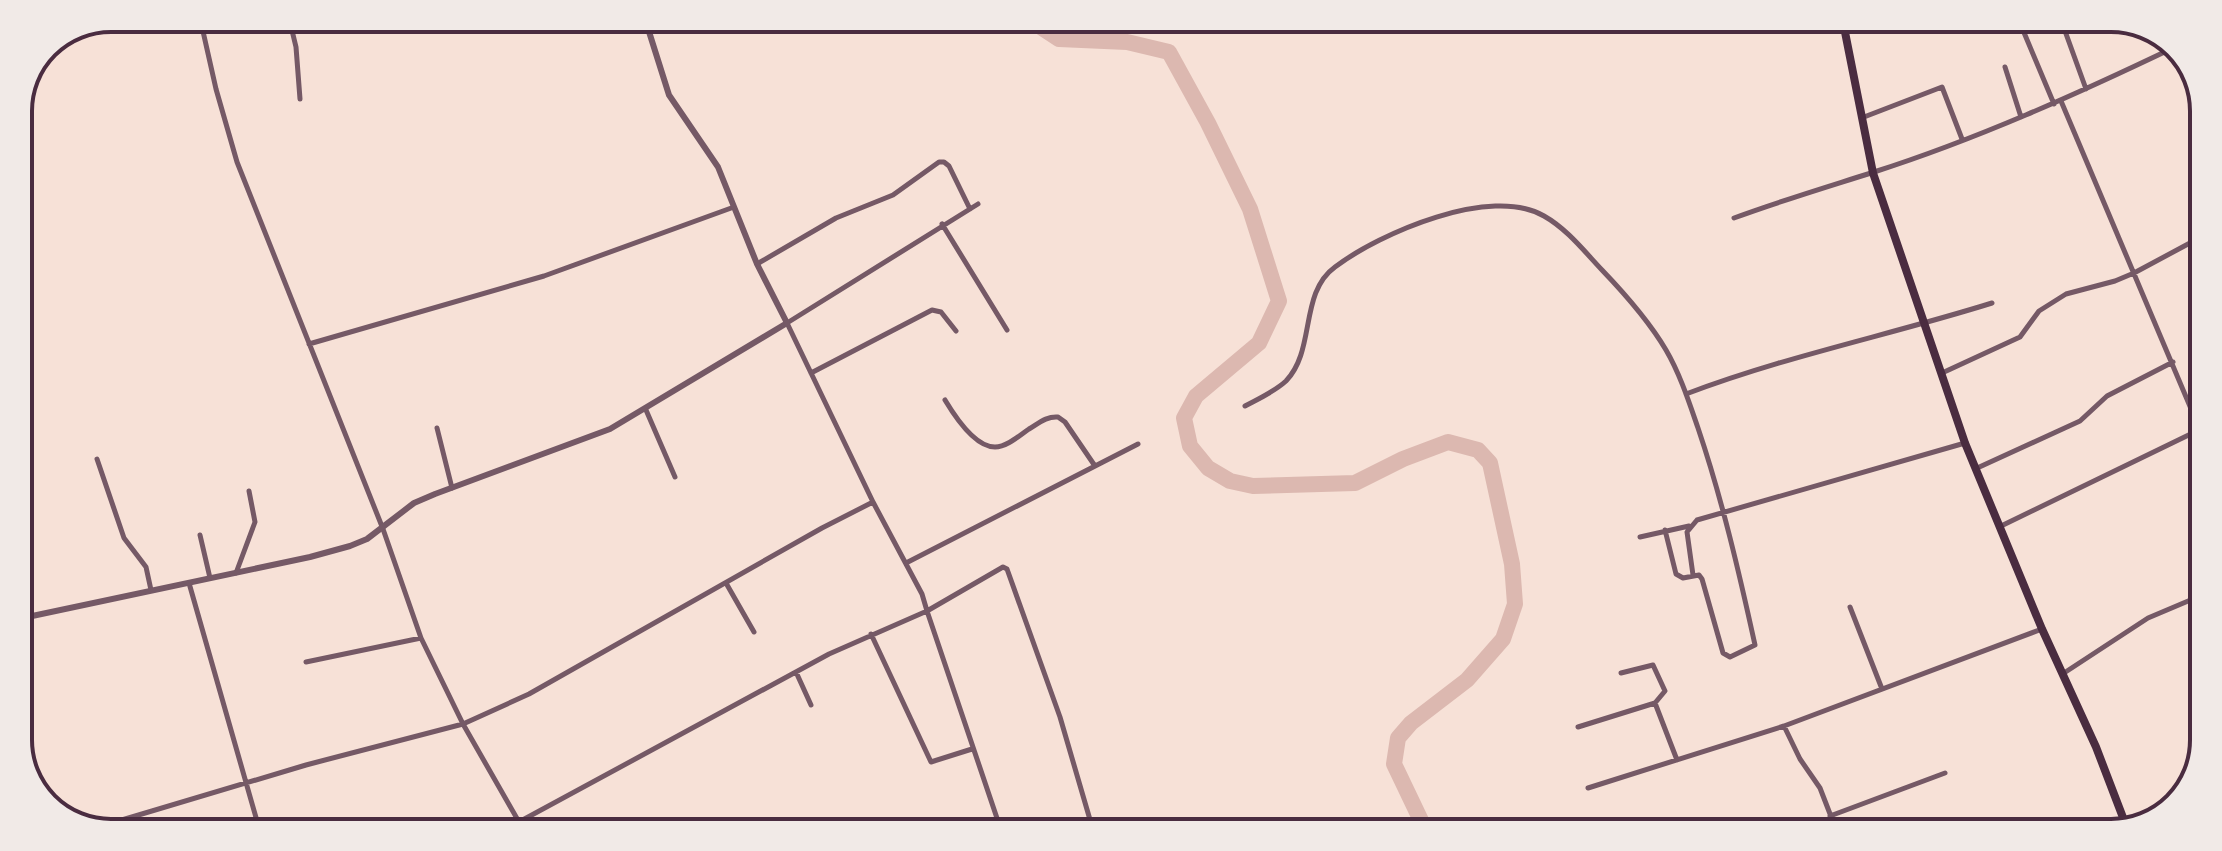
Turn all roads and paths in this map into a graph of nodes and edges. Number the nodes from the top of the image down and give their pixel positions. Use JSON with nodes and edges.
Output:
{"nodes":[{"id":1,"x":203,"y":32,"type":"edge"},
{"id":2,"x":292,"y":32,"type":"edge"},
{"id":3,"x":649,"y":32,"type":"edge"},
{"id":4,"x":1844,"y":32,"type":"edge"},
{"id":5,"x":2024,"y":32,"type":"edge"},
{"id":6,"x":2065,"y":32,"type":"edge"},
{"id":7,"x":2163,"y":52,"type":"edge"},
{"id":8,"x":2005,"y":67,"type":"dead end"},
{"id":9,"x":2086,"y":89,"type":"junction"},
{"id":10,"x":300,"y":99,"type":"dead end"},
{"id":11,"x":2061,"y":101,"type":"junction"},
{"id":12,"x":2054,"y":104,"type":"junction"},
{"id":13,"x":1864,"y":117,"type":"junction"},
{"id":14,"x":2021,"y":117,"type":"junction"},
{"id":15,"x":1962,"y":139,"type":"junction"},
{"id":16,"x":1873,"y":173,"type":"junction"},
{"id":17,"x":978,"y":204,"type":"dead end"},
{"id":18,"x":734,"y":207,"type":"junction"},
{"id":19,"x":970,"y":209,"type":"junction"},
{"id":20,"x":1734,"y":218,"type":"dead end"},
{"id":21,"x":942,"y":224,"type":"junction"},
{"id":22,"x":2190,"y":243,"type":"edge"},
{"id":23,"x":757,"y":264,"type":"junction"},
{"id":24,"x":2134,"y":273,"type":"junction"},
{"id":25,"x":1992,"y":303,"type":"dead end"},
{"id":26,"x":787,"y":323,"type":"junction"},
{"id":27,"x":1925,"y":324,"type":"junction"},
{"id":28,"x":1007,"y":330,"type":"dead end"},
{"id":29,"x":956,"y":331,"type":"dead end"},
{"id":30,"x":309,"y":344,"type":"junction"},
{"id":31,"x":2173,"y":362,"type":"junction"},
{"id":32,"x":811,"y":373,"type":"junction"},
{"id":33,"x":1942,"y":374,"type":"junction"},
{"id":34,"x":1686,"y":394,"type":"junction"},
{"id":35,"x":945,"y":400,"type":"dead end"},
{"id":36,"x":2190,"y":403,"type":"edge"},
{"id":37,"x":1245,"y":406,"type":"dead end"},
{"id":38,"x":646,"y":410,"type":"junction"},
{"id":39,"x":437,"y":428,"type":"dead end"},
{"id":40,"x":2190,"y":435,"type":"edge"},
{"id":41,"x":1965,"y":443,"type":"junction"},
{"id":42,"x":1138,"y":444,"type":"dead end"},
{"id":43,"x":97,"y":459,"type":"dead end"},
{"id":44,"x":1095,"y":466,"type":"junction"},
{"id":45,"x":1974,"y":469,"type":"junction"},
{"id":46,"x":675,"y":477,"type":"dead end"},
{"id":47,"x":452,"y":488,"type":"junction"},
{"id":48,"x":249,"y":491,"type":"dead end"},
{"id":49,"x":873,"y":502,"type":"junction"},
{"id":50,"x":1722,"y":512,"type":"junction"},
{"id":51,"x":1690,"y":525,"type":"junction"},
{"id":52,"x":1998,"y":527,"type":"junction"},
{"id":53,"x":383,"y":529,"type":"junction"},
{"id":54,"x":1665,"y":530,"type":"junction"},
{"id":55,"x":200,"y":535,"type":"dead end"},
{"id":56,"x":1640,"y":537,"type":"dead end"},
{"id":57,"x":906,"y":563,"type":"junction"},
{"id":58,"x":236,"y":573,"type":"junction"},
{"id":59,"x":1693,"y":575,"type":"junction"},
{"id":60,"x":210,"y":578,"type":"junction"},
{"id":61,"x":189,"y":583,"type":"junction"},
{"id":62,"x":726,"y":583,"type":"junction"},
{"id":63,"x":151,"y":590,"type":"junction"},
{"id":64,"x":2190,"y":600,"type":"edge"},
{"id":65,"x":1850,"y":607,"type":"dead end"},
{"id":66,"x":927,"y":611,"type":"junction"},
{"id":67,"x":32,"y":616,"type":"edge"},
{"id":68,"x":2042,"y":629,"type":"junction"},
{"id":69,"x":754,"y":632,"type":"dead end"},
{"id":70,"x":871,"y":634,"type":"junction"},
{"id":71,"x":421,"y":638,"type":"junction"},
{"id":72,"x":306,"y":662,"type":"dead end"},
{"id":73,"x":796,"y":672,"type":"junction"},
{"id":74,"x":1621,"y":673,"type":"dead end"},
{"id":75,"x":2064,"y":673,"type":"junction"},
{"id":76,"x":1882,"y":689,"type":"junction"},
{"id":77,"x":1655,"y":703,"type":"junction"},
{"id":78,"x":811,"y":705,"type":"dead end"},
{"id":79,"x":463,"y":724,"type":"junction"},
{"id":80,"x":1784,"y":726,"type":"junction"},
{"id":81,"x":1578,"y":727,"type":"dead end"},
{"id":82,"x":972,"y":749,"type":"junction"},
{"id":83,"x":1677,"y":760,"type":"junction"},
{"id":84,"x":1945,"y":773,"type":"dead end"},
{"id":85,"x":244,"y":783,"type":"junction"},
{"id":86,"x":1588,"y":788,"type":"dead end"},
{"id":87,"x":1830,"y":816,"type":"junction"},
{"id":88,"x":2123,"y":818,"type":"edge"},
{"id":89,"x":125,"y":819,"type":"edge"},
{"id":90,"x":256,"y":819,"type":"edge"},
{"id":91,"x":517,"y":819,"type":"edge"},
{"id":92,"x":534,"y":819,"type":"edge"},
{"id":93,"x":997,"y":819,"type":"edge"},
{"id":94,"x":1090,"y":819,"type":"edge"},
{"id":95,"x":1831,"y":819,"type":"edge"}],
"edges":[{"from":1,"to":30,"type":"street"},
{"from":2,"to":10,"type":"street"},
{"from":3,"to":18,"type":"street"},
{"from":4,"to":13,"type":"main road"},
{"from":5,"to":12,"type":"street"},
{"from":6,"to":9,"type":"street"},
{"from":7,"to":9,"type":"street"},
{"from":8,"to":14,"type":"street"},
{"from":9,"to":11,"type":"street"},
{"from":11,"to":12,"type":"street"},
{"from":11,"to":24,"type":"street"},
{"from":12,"to":14,"type":"street"},
{"from":13,"to":15,"type":"street"},
{"from":13,"to":16,"type":"main road"},
{"from":14,"to":15,"type":"street"},
{"from":15,"to":16,"type":"street"},
{"from":16,"to":20,"type":"street"},
{"from":16,"to":27,"type":"main road"},
{"from":17,"to":19,"type":"street"},
{"from":18,"to":23,"type":"street"},
{"from":18,"to":30,"type":"street"},
{"from":19,"to":21,"type":"street"},
{"from":19,"to":23,"type":"street"},
{"from":21,"to":26,"type":"street"},
{"from":21,"to":28,"type":"street"},
{"from":22,"to":24,"type":"street"},
{"from":23,"to":26,"type":"street"},
{"from":24,"to":31,"type":"street"},
{"from":24,"to":33,"type":"street"},
{"from":25,"to":27,"type":"street"},
{"from":26,"to":32,"type":"street"},
{"from":26,"to":38,"type":"street"},
{"from":27,"to":33,"type":"main road"},
{"from":27,"to":34,"type":"street"},
{"from":29,"to":32,"type":"street"},
{"from":30,"to":53,"type":"street"},
{"from":31,"to":36,"type":"street"},
{"from":31,"to":45,"type":"street"},
{"from":32,"to":49,"type":"street"},
{"from":33,"to":41,"type":"main road"},
{"from":34,"to":37,"type":"street"},
{"from":34,"to":50,"type":"street"},
{"from":35,"to":44,"type":"street"},
{"from":38,"to":46,"type":"street"},
{"from":38,"to":47,"type":"street"},
{"from":39,"to":47,"type":"street"},
{"from":40,"to":52,"type":"street"},
{"from":41,"to":45,"type":"main road"},
{"from":41,"to":50,"type":"street"},
{"from":42,"to":44,"type":"street"},
{"from":43,"to":63,"type":"street"},
{"from":44,"to":57,"type":"street"},
{"from":45,"to":52,"type":"main road"},
{"from":47,"to":53,"type":"street"},
{"from":48,"to":58,"type":"street"},
{"from":49,"to":57,"type":"street"},
{"from":49,"to":62,"type":"street"},
{"from":50,"to":51,"type":"street"},
{"from":50,"to":59,"type":"street"},
{"from":51,"to":54,"type":"street"},
{"from":51,"to":59,"type":"street"},
{"from":52,"to":68,"type":"main road"},
{"from":53,"to":58,"type":"street"},
{"from":53,"to":71,"type":"street"},
{"from":54,"to":56,"type":"street"},
{"from":54,"to":59,"type":"street"},
{"from":55,"to":60,"type":"street"},
{"from":57,"to":66,"type":"street"},
{"from":58,"to":60,"type":"street"},
{"from":60,"to":61,"type":"street"},
{"from":61,"to":63,"type":"street"},
{"from":61,"to":85,"type":"street"},
{"from":62,"to":69,"type":"street"},
{"from":62,"to":79,"type":"street"},
{"from":63,"to":67,"type":"street"},
{"from":64,"to":75,"type":"street"},
{"from":65,"to":76,"type":"street"},
{"from":66,"to":70,"type":"street"},
{"from":66,"to":82,"type":"street"},
{"from":66,"to":94,"type":"street"},
{"from":68,"to":75,"type":"main road"},
{"from":68,"to":76,"type":"street"},
{"from":70,"to":73,"type":"street"},
{"from":70,"to":82,"type":"street"},
{"from":71,"to":72,"type":"street"},
{"from":71,"to":79,"type":"street"},
{"from":73,"to":78,"type":"street"},
{"from":73,"to":92,"type":"street"},
{"from":74,"to":77,"type":"street"},
{"from":75,"to":88,"type":"main road"},
{"from":76,"to":80,"type":"street"},
{"from":77,"to":81,"type":"street"},
{"from":77,"to":83,"type":"street"},
{"from":79,"to":85,"type":"street"},
{"from":79,"to":91,"type":"street"},
{"from":80,"to":83,"type":"street"},
{"from":80,"to":87,"type":"street"},
{"from":82,"to":93,"type":"street"},
{"from":83,"to":86,"type":"street"},
{"from":84,"to":87,"type":"street"},
{"from":85,"to":89,"type":"street"},
{"from":85,"to":90,"type":"street"},
{"from":87,"to":95,"type":"street"}]}
